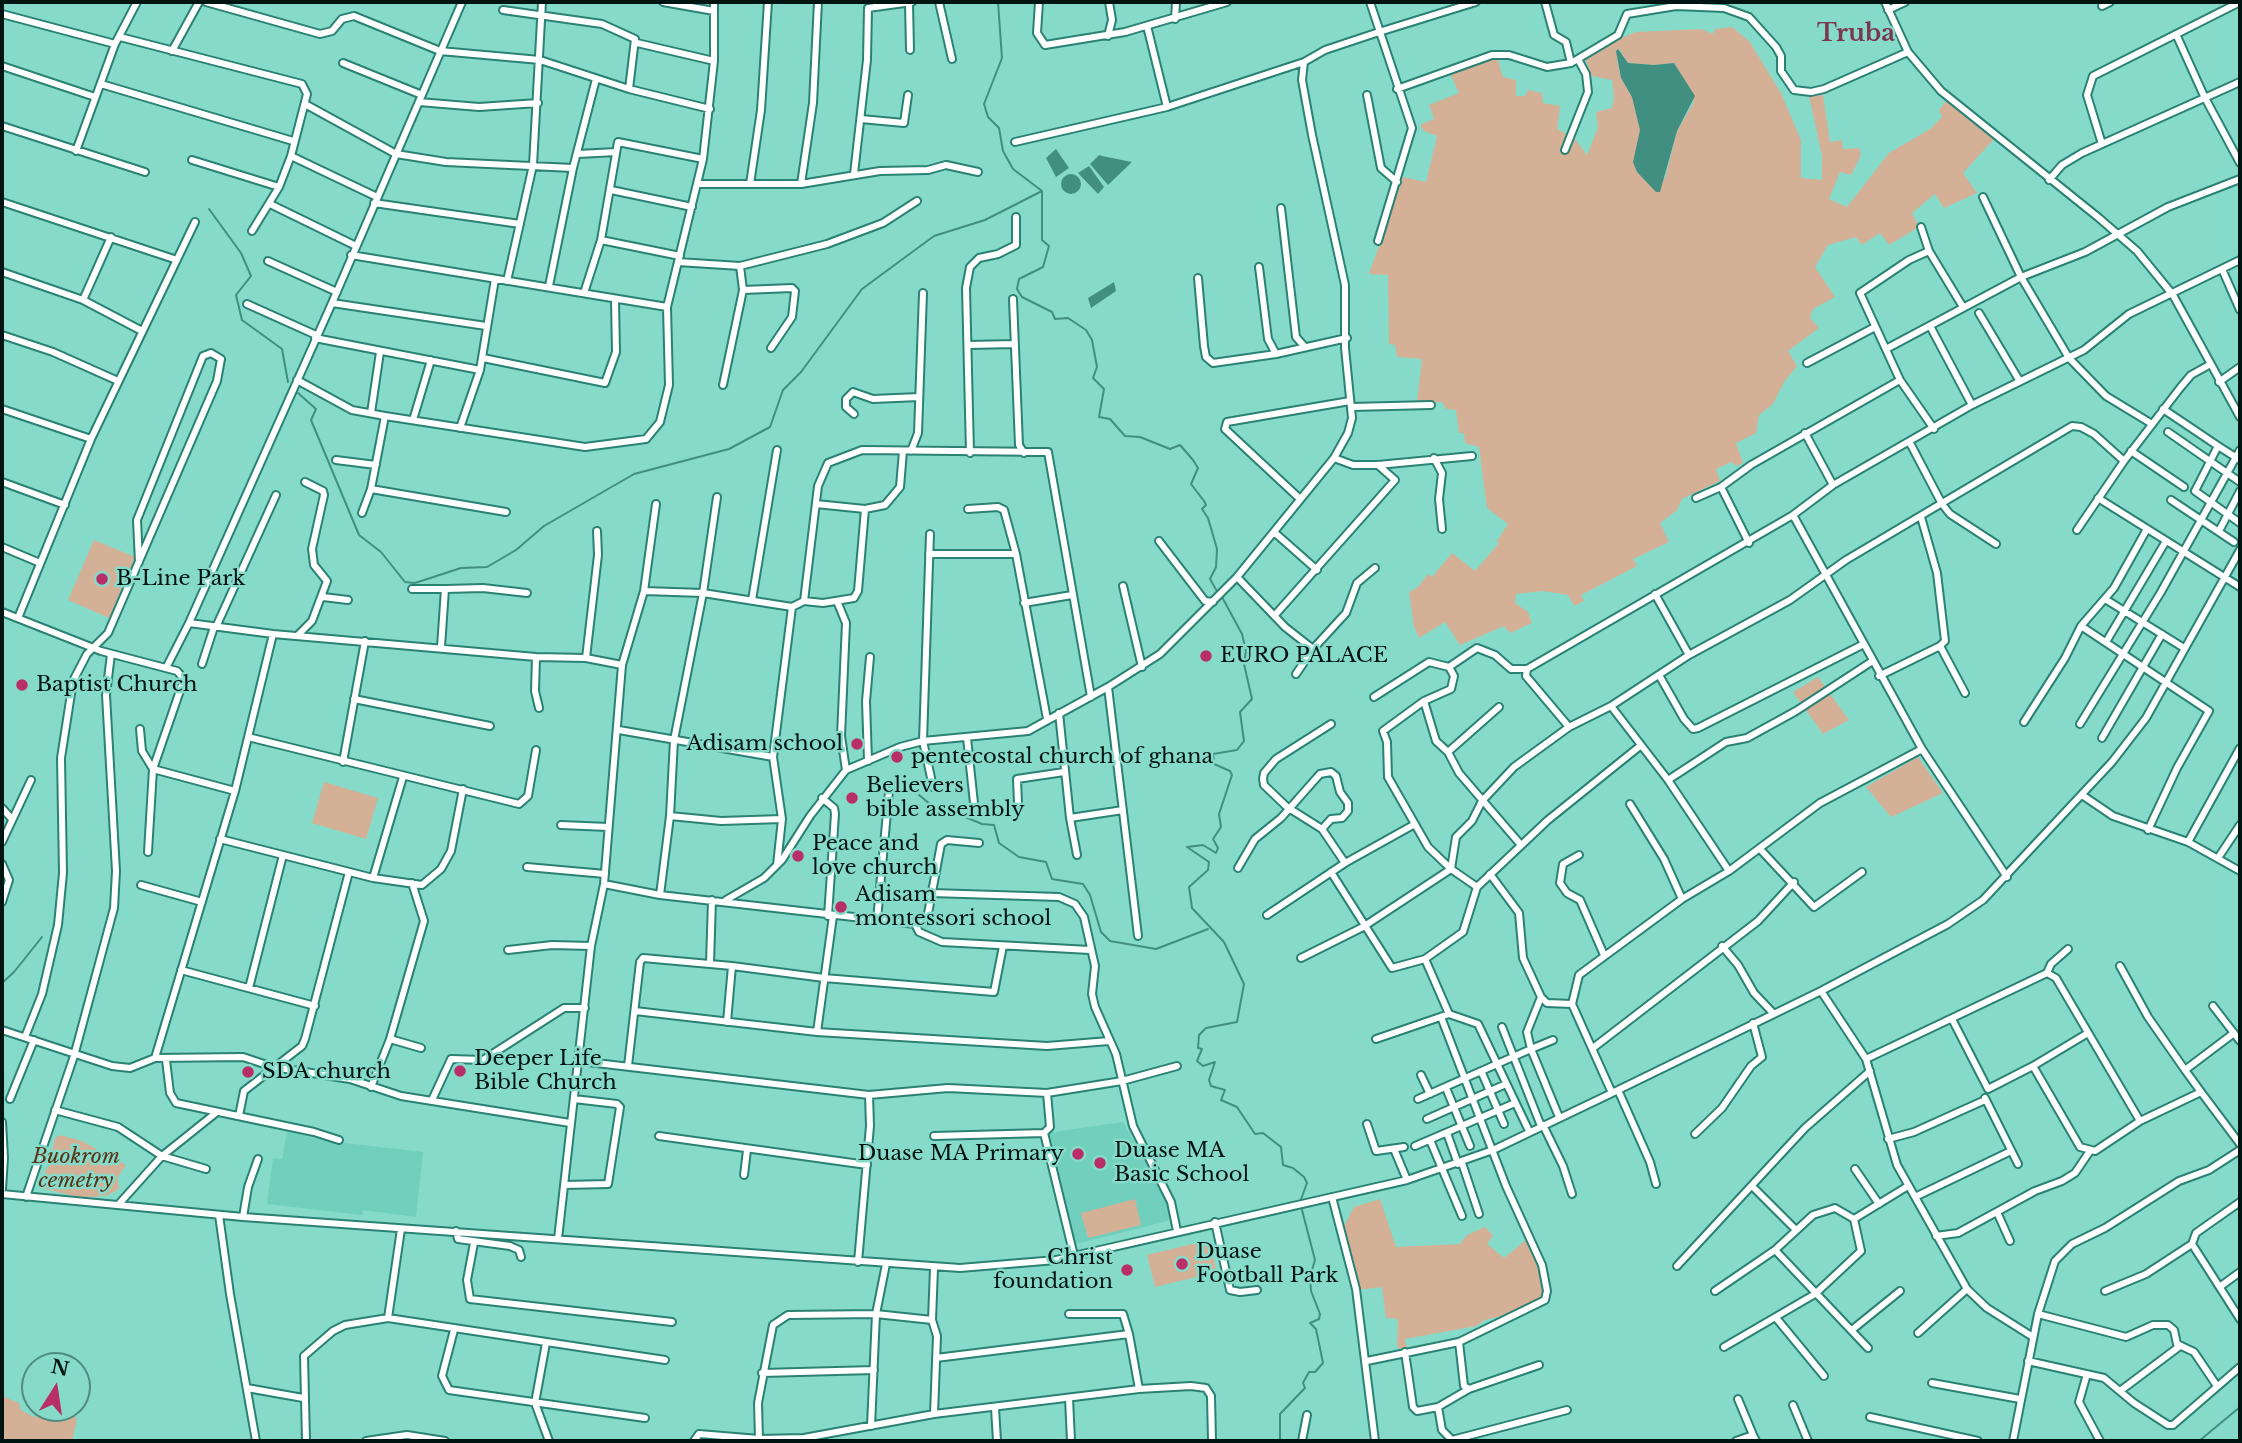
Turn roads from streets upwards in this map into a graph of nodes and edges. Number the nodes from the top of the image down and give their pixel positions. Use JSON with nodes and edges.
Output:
{"nodes":[{"id":1,"x":137,"y":2,"type":"edge"},
{"id":2,"x":199,"y":2,"type":"edge"},
{"id":3,"x":206,"y":2,"type":"edge"},
{"id":4,"x":462,"y":2,"type":"edge"},
{"id":5,"x":542,"y":2,"type":"edge"},
{"id":6,"x":663,"y":2,"type":"edge"},
{"id":7,"x":714,"y":2,"type":"edge"},
{"id":8,"x":768,"y":2,"type":"edge"},
{"id":9,"x":818,"y":2,"type":"edge"},
{"id":10,"x":911,"y":2,"type":"edge"},
{"id":11,"x":939,"y":2,"type":"edge"},
{"id":12,"x":1039,"y":2,"type":"edge"},
{"id":13,"x":1109,"y":2,"type":"edge"},
{"id":14,"x":1176,"y":2,"type":"edge"},
{"id":15,"x":1227,"y":2,"type":"edge"},
{"id":16,"x":1370,"y":2,"type":"edge"},
{"id":17,"x":1476,"y":2,"type":"edge"},
{"id":18,"x":1545,"y":2,"type":"edge"},
{"id":19,"x":1885,"y":2,"type":"edge"},
{"id":20,"x":1905,"y":2,"type":"edge"},
{"id":21,"x":2110,"y":2,"type":"edge"},
{"id":22,"x":2240,"y":2,"type":"edge"},
{"id":23,"x":2102,"y":6,"type":"dead end"},
{"id":24,"x":503,"y":10,"type":"dead end"},
{"id":25,"x":1888,"y":10,"type":"junction"},
{"id":26,"x":714,"y":11,"type":"junction"},
{"id":27,"x":2,"y":14,"type":"edge"},
{"id":28,"x":542,"y":15,"type":"junction"},
{"id":29,"x":1175,"y":19,"type":"junction"},
{"id":30,"x":1112,"y":20,"type":"junction"},
{"id":31,"x":1147,"y":26,"type":"junction"},
{"id":32,"x":1125,"y":32,"type":"junction"},
{"id":33,"x":1379,"y":32,"type":"junction"},
{"id":34,"x":2176,"y":34,"type":"junction"},
{"id":35,"x":1108,"y":36,"type":"junction"},
{"id":36,"x":121,"y":37,"type":"junction"},
{"id":37,"x":637,"y":43,"type":"junction"},
{"id":38,"x":115,"y":44,"type":"junction"},
{"id":39,"x":910,"y":50,"type":"dead end"},
{"id":40,"x":172,"y":51,"type":"junction"},
{"id":41,"x":440,"y":51,"type":"junction"},
{"id":42,"x":1908,"y":52,"type":"junction"},
{"id":43,"x":952,"y":59,"type":"dead end"},
{"id":44,"x":540,"y":60,"type":"junction"},
{"id":45,"x":714,"y":61,"type":"junction"},
{"id":46,"x":1579,"y":61,"type":"junction"},
{"id":47,"x":1304,"y":62,"type":"junction"},
{"id":48,"x":343,"y":63,"type":"dead end"},
{"id":49,"x":1571,"y":64,"type":"junction"},
{"id":50,"x":2,"y":66,"type":"edge"},
{"id":51,"x":596,"y":79,"type":"junction"},
{"id":52,"x":2240,"y":82,"type":"edge"},
{"id":53,"x":101,"y":84,"type":"junction"},
{"id":54,"x":629,"y":89,"type":"junction"},
{"id":55,"x":1397,"y":89,"type":"junction"},
{"id":56,"x":908,"y":95,"type":"dead end"},
{"id":57,"x":1367,"y":95,"type":"dead end"},
{"id":58,"x":2204,"y":96,"type":"junction"},
{"id":59,"x":95,"y":97,"type":"junction"},
{"id":60,"x":420,"y":99,"type":"junction"},
{"id":61,"x":538,"y":103,"type":"junction"},
{"id":62,"x":306,"y":104,"type":"junction"},
{"id":63,"x":1167,"y":107,"type":"junction"},
{"id":64,"x":710,"y":109,"type":"junction"},
{"id":65,"x":862,"y":119,"type":"junction"},
{"id":66,"x":2,"y":126,"type":"edge"},
{"id":67,"x":293,"y":141,"type":"junction"},
{"id":68,"x":1015,"y":142,"type":"dead end"},
{"id":69,"x":2102,"y":144,"type":"junction"},
{"id":70,"x":1565,"y":150,"type":"dead end"},
{"id":71,"x":76,"y":151,"type":"junction"},
{"id":72,"x":616,"y":152,"type":"junction"},
{"id":73,"x":397,"y":154,"type":"junction"},
{"id":74,"x":578,"y":154,"type":"junction"},
{"id":75,"x":291,"y":156,"type":"junction"},
{"id":76,"x":704,"y":159,"type":"junction"},
{"id":77,"x":192,"y":160,"type":"dead end"},
{"id":78,"x":2240,"y":163,"type":"edge"},
{"id":79,"x":533,"y":165,"type":"junction"},
{"id":80,"x":573,"y":168,"type":"junction"},
{"id":81,"x":145,"y":172,"type":"dead end"},
{"id":82,"x":978,"y":172,"type":"dead end"},
{"id":83,"x":855,"y":174,"type":"junction"},
{"id":84,"x":2240,"y":179,"type":"edge"},
{"id":85,"x":2049,"y":180,"type":"junction"},
{"id":86,"x":1397,"y":182,"type":"junction"},
{"id":87,"x":697,"y":184,"type":"junction"},
{"id":88,"x":750,"y":184,"type":"junction"},
{"id":89,"x":801,"y":184,"type":"junction"},
{"id":90,"x":279,"y":187,"type":"junction"},
{"id":91,"x":611,"y":190,"type":"junction"},
{"id":92,"x":1983,"y":197,"type":"dead end"},
{"id":93,"x":376,"y":200,"type":"junction"},
{"id":94,"x":917,"y":201,"type":"dead end"},
{"id":95,"x":2,"y":202,"type":"edge"},
{"id":96,"x":270,"y":204,"type":"junction"},
{"id":97,"x":692,"y":207,"type":"junction"},
{"id":98,"x":1281,"y":208,"type":"dead end"},
{"id":99,"x":1016,"y":218,"type":"dead end"},
{"id":100,"x":195,"y":222,"type":"dead end"},
{"id":101,"x":520,"y":224,"type":"junction"},
{"id":102,"x":1921,"y":227,"type":"dead end"},
{"id":103,"x":252,"y":232,"type":"dead end"},
{"id":104,"x":2118,"y":234,"type":"junction"},
{"id":105,"x":111,"y":237,"type":"junction"},
{"id":106,"x":601,"y":240,"type":"junction"},
{"id":107,"x":1378,"y":241,"type":"dead end"},
{"id":108,"x":356,"y":246,"type":"junction"},
{"id":109,"x":1929,"y":251,"type":"junction"},
{"id":110,"x":351,"y":256,"type":"junction"},
{"id":111,"x":679,"y":259,"type":"junction"},
{"id":112,"x":177,"y":260,"type":"junction"},
{"id":113,"x":2240,"y":260,"type":"edge"},
{"id":114,"x":268,"y":261,"type":"dead end"},
{"id":115,"x":740,"y":266,"type":"junction"},
{"id":116,"x":1259,"y":267,"type":"dead end"},
{"id":117,"x":2222,"y":269,"type":"junction"},
{"id":118,"x":2,"y":272,"type":"edge"},
{"id":119,"x":2021,"y":276,"type":"junction"},
{"id":120,"x":1198,"y":278,"type":"dead end"},
{"id":121,"x":495,"y":279,"type":"junction"},
{"id":122,"x":507,"y":281,"type":"junction"},
{"id":123,"x":550,"y":286,"type":"junction"},
{"id":124,"x":743,"y":290,"type":"junction"},
{"id":125,"x":337,"y":292,"type":"junction"},
{"id":126,"x":584,"y":293,"type":"junction"},
{"id":127,"x":923,"y":293,"type":"dead end"},
{"id":128,"x":2173,"y":295,"type":"junction"},
{"id":129,"x":1013,"y":299,"type":"dead end"},
{"id":130,"x":83,"y":300,"type":"junction"},
{"id":131,"x":615,"y":300,"type":"junction"},
{"id":132,"x":332,"y":303,"type":"junction"},
{"id":133,"x":247,"y":304,"type":"dead end"},
{"id":134,"x":667,"y":307,"type":"junction"},
{"id":135,"x":1963,"y":307,"type":"junction"},
{"id":136,"x":2240,"y":310,"type":"edge"},
{"id":137,"x":1979,"y":313,"type":"dead end"},
{"id":138,"x":486,"y":326,"type":"junction"},
{"id":139,"x":1930,"y":326,"type":"junction"},
{"id":140,"x":1875,"y":327,"type":"junction"},
{"id":141,"x":142,"y":331,"type":"junction"},
{"id":142,"x":2,"y":335,"type":"edge"},
{"id":143,"x":315,"y":336,"type":"junction"},
{"id":144,"x":1347,"y":338,"type":"junction"},
{"id":145,"x":1015,"y":344,"type":"junction"},
{"id":146,"x":968,"y":345,"type":"junction"},
{"id":147,"x":1304,"y":346,"type":"junction"},
{"id":148,"x":771,"y":348,"type":"dead end"},
{"id":149,"x":1886,"y":349,"type":"junction"},
{"id":150,"x":380,"y":352,"type":"junction"},
{"id":151,"x":1276,"y":354,"type":"junction"},
{"id":152,"x":483,"y":358,"type":"junction"},
{"id":153,"x":2069,"y":358,"type":"junction"},
{"id":154,"x":431,"y":360,"type":"junction"},
{"id":155,"x":1807,"y":363,"type":"dead end"},
{"id":156,"x":2209,"y":365,"type":"junction"},
{"id":157,"x":2240,"y":367,"type":"edge"},
{"id":158,"x":480,"y":370,"type":"junction"},
{"id":159,"x":297,"y":380,"type":"junction"},
{"id":160,"x":1900,"y":380,"type":"junction"},
{"id":161,"x":2019,"y":380,"type":"junction"},
{"id":162,"x":118,"y":381,"type":"junction"},
{"id":163,"x":2219,"y":383,"type":"junction"},
{"id":164,"x":723,"y":385,"type":"dead end"},
{"id":165,"x":919,"y":397,"type":"junction"},
{"id":166,"x":1350,"y":404,"type":"junction"},
{"id":167,"x":1431,"y":405,"type":"dead end"},
{"id":168,"x":1972,"y":405,"type":"junction"},
{"id":169,"x":2,"y":409,"type":"edge"},
{"id":170,"x":2163,"y":409,"type":"junction"},
{"id":171,"x":371,"y":413,"type":"junction"},
{"id":172,"x":855,"y":414,"type":"dead end"},
{"id":173,"x":385,"y":416,"type":"junction"},
{"id":174,"x":2240,"y":417,"type":"edge"},
{"id":175,"x":413,"y":421,"type":"junction"},
{"id":176,"x":2152,"y":424,"type":"junction"},
{"id":177,"x":460,"y":428,"type":"junction"},
{"id":178,"x":1934,"y":429,"type":"junction"},
{"id":179,"x":2168,"y":432,"type":"dead end"},
{"id":180,"x":1805,"y":433,"type":"junction"},
{"id":181,"x":91,"y":439,"type":"junction"},
{"id":182,"x":1910,"y":443,"type":"junction"},
{"id":183,"x":1019,"y":445,"type":"junction"},
{"id":184,"x":2218,"y":446,"type":"junction"},
{"id":185,"x":777,"y":450,"type":"dead end"},
{"id":186,"x":2240,"y":450,"type":"edge"},
{"id":187,"x":907,"y":451,"type":"junction"},
{"id":188,"x":2131,"y":451,"type":"junction"},
{"id":189,"x":970,"y":453,"type":"junction"},
{"id":190,"x":1014,"y":453,"type":"junction"},
{"id":191,"x":1024,"y":453,"type":"junction"},
{"id":192,"x":1472,"y":456,"type":"dead end"},
{"id":193,"x":1334,"y":458,"type":"junction"},
{"id":194,"x":1434,"y":458,"type":"junction"},
{"id":195,"x":2238,"y":459,"type":"edge"},
{"id":196,"x":336,"y":460,"type":"dead end"},
{"id":197,"x":2124,"y":461,"type":"junction"},
{"id":198,"x":2210,"y":462,"type":"junction"},
{"id":199,"x":376,"y":465,"type":"junction"},
{"id":200,"x":1378,"y":465,"type":"junction"},
{"id":201,"x":2227,"y":473,"type":"junction"},
{"id":202,"x":304,"y":481,"type":"dead end"},
{"id":203,"x":2,"y":482,"type":"edge"},
{"id":204,"x":2240,"y":482,"type":"edge"},
{"id":205,"x":1833,"y":485,"type":"junction"},
{"id":206,"x":1721,"y":487,"type":"junction"},
{"id":207,"x":2184,"y":487,"type":"dead end"},
{"id":208,"x":371,"y":489,"type":"junction"},
{"id":209,"x":2240,"y":491,"type":"edge"},
{"id":210,"x":276,"y":495,"type":"dead end"},
{"id":211,"x":717,"y":497,"type":"dead end"},
{"id":212,"x":1299,"y":498,"type":"junction"},
{"id":213,"x":1696,"y":498,"type":"dead end"},
{"id":214,"x":2098,"y":498,"type":"junction"},
{"id":215,"x":2171,"y":500,"type":"dead end"},
{"id":216,"x":656,"y":504,"type":"dead end"},
{"id":217,"x":817,"y":504,"type":"junction"},
{"id":218,"x":1941,"y":504,"type":"junction"},
{"id":219,"x":2211,"y":504,"type":"junction"},
{"id":220,"x":65,"y":505,"type":"junction"},
{"id":221,"x":865,"y":509,"type":"junction"},
{"id":222,"x":968,"y":509,"type":"dead end"},
{"id":223,"x":506,"y":512,"type":"dead end"},
{"id":224,"x":362,"y":513,"type":"dead end"},
{"id":225,"x":2227,"y":514,"type":"junction"},
{"id":226,"x":1793,"y":515,"type":"junction"},
{"id":227,"x":1921,"y":517,"type":"junction"},
{"id":228,"x":2202,"y":520,"type":"junction"},
{"id":229,"x":2240,"y":523,"type":"edge"},
{"id":230,"x":1442,"y":529,"type":"dead end"},
{"id":231,"x":2147,"y":529,"type":"junction"},
{"id":232,"x":2077,"y":530,"type":"dead end"},
{"id":233,"x":597,"y":531,"type":"dead end"},
{"id":234,"x":2218,"y":531,"type":"junction"},
{"id":235,"x":1273,"y":532,"type":"junction"},
{"id":236,"x":930,"y":534,"type":"dead end"},
{"id":237,"x":1159,"y":541,"type":"dead end"},
{"id":238,"x":2166,"y":541,"type":"junction"},
{"id":239,"x":1749,"y":542,"type":"junction"},
{"id":240,"x":2234,"y":542,"type":"dead end"},
{"id":241,"x":1996,"y":544,"type":"dead end"},
{"id":242,"x":2,"y":547,"type":"edge"},
{"id":243,"x":2240,"y":550,"type":"edge"},
{"id":244,"x":2183,"y":551,"type":"junction"},
{"id":245,"x":929,"y":554,"type":"junction"},
{"id":246,"x":1016,"y":554,"type":"junction"},
{"id":247,"x":139,"y":562,"type":"junction"},
{"id":248,"x":40,"y":563,"type":"junction"},
{"id":249,"x":1376,"y":568,"type":"dead end"},
{"id":250,"x":1317,"y":570,"type":"junction"},
{"id":251,"x":1237,"y":577,"type":"junction"},
{"id":252,"x":2225,"y":577,"type":"junction"},
{"id":253,"x":1825,"y":578,"type":"junction"},
{"id":254,"x":1123,"y":586,"type":"dead end"},
{"id":255,"x":2240,"y":587,"type":"edge"},
{"id":256,"x":412,"y":589,"type":"dead end"},
{"id":257,"x":444,"y":589,"type":"junction"},
{"id":258,"x":644,"y":591,"type":"junction"},
{"id":259,"x":527,"y":593,"type":"dead end"},
{"id":260,"x":704,"y":593,"type":"junction"},
{"id":261,"x":1656,"y":594,"type":"junction"},
{"id":262,"x":1072,"y":595,"type":"junction"},
{"id":263,"x":323,"y":597,"type":"junction"},
{"id":264,"x":2105,"y":599,"type":"junction"},
{"id":265,"x":348,"y":600,"type":"dead end"},
{"id":266,"x":752,"y":600,"type":"junction"},
{"id":267,"x":804,"y":601,"type":"junction"},
{"id":268,"x":837,"y":601,"type":"junction"},
{"id":269,"x":1213,"y":602,"type":"junction"},
{"id":270,"x":1024,"y":603,"type":"junction"},
{"id":271,"x":792,"y":607,"type":"junction"},
{"id":272,"x":2125,"y":611,"type":"junction"},
{"id":273,"x":2,"y":612,"type":"edge"},
{"id":274,"x":1275,"y":615,"type":"junction"},
{"id":275,"x":18,"y":618,"type":"junction"},
{"id":276,"x":2143,"y":622,"type":"junction"},
{"id":277,"x":189,"y":623,"type":"junction"},
{"id":278,"x":2081,"y":626,"type":"junction"},
{"id":279,"x":215,"y":627,"type":"junction"},
{"id":280,"x":273,"y":634,"type":"junction"},
{"id":281,"x":2162,"y":634,"type":"junction"},
{"id":282,"x":297,"y":636,"type":"junction"},
{"id":283,"x":365,"y":642,"type":"junction"},
{"id":284,"x":2106,"y":642,"type":"junction"},
{"id":285,"x":1862,"y":645,"type":"junction"},
{"id":286,"x":1940,"y":646,"type":"junction"},
{"id":287,"x":441,"y":647,"type":"junction"},
{"id":288,"x":93,"y":648,"type":"junction"},
{"id":289,"x":2185,"y":648,"type":"junction"},
{"id":290,"x":1313,"y":649,"type":"junction"},
{"id":291,"x":111,"y":654,"type":"junction"},
{"id":292,"x":2124,"y":654,"type":"junction"},
{"id":293,"x":1689,"y":655,"type":"junction"},
{"id":294,"x":536,"y":657,"type":"junction"},
{"id":295,"x":870,"y":657,"type":"dead end"},
{"id":296,"x":586,"y":658,"type":"junction"},
{"id":297,"x":1871,"y":662,"type":"junction"},
{"id":298,"x":202,"y":664,"type":"dead end"},
{"id":299,"x":622,"y":665,"type":"junction"},
{"id":300,"x":2143,"y":666,"type":"junction"},
{"id":301,"x":1142,"y":667,"type":"junction"},
{"id":302,"x":1449,"y":667,"type":"junction"},
{"id":303,"x":166,"y":668,"type":"junction"},
{"id":304,"x":1524,"y":672,"type":"junction"},
{"id":305,"x":1296,"y":674,"type":"dead end"},
{"id":306,"x":1659,"y":675,"type":"junction"},
{"id":307,"x":1879,"y":677,"type":"junction"},
{"id":308,"x":2166,"y":681,"type":"junction"},
{"id":309,"x":1108,"y":687,"type":"junction"},
{"id":310,"x":1965,"y":693,"type":"dead end"},
{"id":311,"x":1091,"y":696,"type":"junction"},
{"id":312,"x":1374,"y":696,"type":"dead end"},
{"id":313,"x":354,"y":699,"type":"junction"},
{"id":314,"x":1424,"y":701,"type":"junction"},
{"id":315,"x":1611,"y":706,"type":"junction"},
{"id":316,"x":1499,"y":707,"type":"dead end"},
{"id":317,"x":539,"y":708,"type":"dead end"},
{"id":318,"x":1059,"y":713,"type":"junction"},
{"id":319,"x":1047,"y":719,"type":"junction"},
{"id":320,"x":2024,"y":722,"type":"dead end"},
{"id":321,"x":1331,"y":724,"type":"dead end"},
{"id":322,"x":2080,"y":724,"type":"dead end"},
{"id":323,"x":490,"y":726,"type":"dead end"},
{"id":324,"x":1569,"y":727,"type":"junction"},
{"id":325,"x":141,"y":729,"type":"dead end"},
{"id":326,"x":619,"y":730,"type":"junction"},
{"id":327,"x":248,"y":737,"type":"junction"},
{"id":328,"x":967,"y":738,"type":"junction"},
{"id":329,"x":2102,"y":738,"type":"dead end"},
{"id":330,"x":674,"y":740,"type":"junction"},
{"id":331,"x":923,"y":741,"type":"junction"},
{"id":332,"x":1640,"y":746,"type":"junction"},
{"id":333,"x":2240,"y":748,"type":"edge"},
{"id":334,"x":1922,"y":749,"type":"junction"},
{"id":335,"x":536,"y":750,"type":"dead end"},
{"id":336,"x":1448,"y":752,"type":"junction"},
{"id":337,"x":773,"y":757,"type":"junction"},
{"id":338,"x":868,"y":761,"type":"junction"},
{"id":339,"x":343,"y":762,"type":"junction"},
{"id":340,"x":153,"y":769,"type":"junction"},
{"id":341,"x":846,"y":770,"type":"junction"},
{"id":342,"x":1064,"y":772,"type":"junction"},
{"id":343,"x":403,"y":777,"type":"junction"},
{"id":344,"x":31,"y":780,"type":"dead end"},
{"id":345,"x":1668,"y":780,"type":"junction"},
{"id":346,"x":933,"y":787,"type":"dead end"},
{"id":347,"x":463,"y":789,"type":"junction"},
{"id":348,"x":235,"y":792,"type":"junction"},
{"id":349,"x":889,"y":792,"type":"dead end"},
{"id":350,"x":2082,"y":795,"type":"junction"},
{"id":351,"x":822,"y":798,"type":"junction"},
{"id":352,"x":1482,"y":801,"type":"junction"},
{"id":353,"x":974,"y":803,"type":"dead end"},
{"id":354,"x":1017,"y":803,"type":"dead end"},
{"id":355,"x":1630,"y":804,"type":"dead end"},
{"id":356,"x":2,"y":808,"type":"edge"},
{"id":357,"x":1290,"y":808,"type":"junction"},
{"id":358,"x":1123,"y":810,"type":"junction"},
{"id":359,"x":670,"y":816,"type":"junction"},
{"id":360,"x":11,"y":818,"type":"junction"},
{"id":361,"x":1070,"y":818,"type":"junction"},
{"id":362,"x":782,"y":819,"type":"junction"},
{"id":363,"x":1415,"y":824,"type":"junction"},
{"id":364,"x":561,"y":825,"type":"dead end"},
{"id":365,"x":2240,"y":825,"type":"edge"},
{"id":366,"x":608,"y":827,"type":"junction"},
{"id":367,"x":1322,"y":829,"type":"junction"},
{"id":368,"x":2148,"y":830,"type":"junction"},
{"id":369,"x":220,"y":839,"type":"junction"},
{"id":370,"x":2,"y":842,"type":"edge"},
{"id":371,"x":2188,"y":842,"type":"junction"},
{"id":372,"x":979,"y":843,"type":"dead end"},
{"id":373,"x":1521,"y":845,"type":"junction"},
{"id":374,"x":1760,"y":849,"type":"junction"},
{"id":375,"x":148,"y":852,"type":"dead end"},
{"id":376,"x":283,"y":855,"type":"junction"},
{"id":377,"x":1077,"y":855,"type":"dead end"},
{"id":378,"x":1579,"y":855,"type":"dead end"},
{"id":379,"x":2218,"y":858,"type":"junction"},
{"id":380,"x":1345,"y":863,"type":"junction"},
{"id":381,"x":2,"y":864,"type":"edge"},
{"id":382,"x":777,"y":865,"type":"junction"},
{"id":383,"x":527,"y":867,"type":"dead end"},
{"id":384,"x":1238,"y":868,"type":"dead end"},
{"id":385,"x":1451,"y":869,"type":"junction"},
{"id":386,"x":1729,"y":871,"type":"junction"},
{"id":387,"x":2240,"y":871,"type":"edge"},
{"id":388,"x":349,"y":872,"type":"junction"},
{"id":389,"x":1331,"y":872,"type":"junction"},
{"id":390,"x":1862,"y":872,"type":"dead end"},
{"id":391,"x":605,"y":874,"type":"junction"},
{"id":392,"x":1490,"y":874,"type":"junction"},
{"id":393,"x":2007,"y":877,"type":"junction"},
{"id":394,"x":373,"y":878,"type":"junction"},
{"id":395,"x":1794,"y":882,"type":"junction"},
{"id":396,"x":412,"y":883,"type":"junction"},
{"id":397,"x":604,"y":884,"type":"junction"},
{"id":398,"x":141,"y":885,"type":"dead end"},
{"id":399,"x":1477,"y":887,"type":"junction"},
{"id":400,"x":932,"y":893,"type":"junction"},
{"id":401,"x":660,"y":895,"type":"junction"},
{"id":402,"x":1682,"y":899,"type":"junction"},
{"id":403,"x":712,"y":900,"type":"junction"},
{"id":404,"x":726,"y":900,"type":"junction"},
{"id":405,"x":2,"y":902,"type":"edge"},
{"id":406,"x":202,"y":902,"type":"junction"},
{"id":407,"x":1267,"y":915,"type":"dead end"},
{"id":408,"x":831,"y":916,"type":"junction"},
{"id":409,"x":877,"y":920,"type":"junction"},
{"id":410,"x":915,"y":924,"type":"junction"},
{"id":411,"x":1363,"y":927,"type":"junction"},
{"id":412,"x":1138,"y":936,"type":"dead end"},
{"id":413,"x":591,"y":946,"type":"junction"},
{"id":414,"x":1003,"y":946,"type":"junction"},
{"id":415,"x":1722,"y":946,"type":"junction"},
{"id":416,"x":2068,"y":949,"type":"dead end"},
{"id":417,"x":508,"y":950,"type":"dead end"},
{"id":418,"x":1090,"y":950,"type":"junction"},
{"id":419,"x":1604,"y":955,"type":"junction"},
{"id":420,"x":1301,"y":958,"type":"dead end"},
{"id":421,"x":1425,"y":959,"type":"junction"},
{"id":422,"x":710,"y":963,"type":"junction"},
{"id":423,"x":732,"y":966,"type":"junction"},
{"id":424,"x":2120,"y":966,"type":"dead end"},
{"id":425,"x":181,"y":970,"type":"junction"},
{"id":426,"x":2048,"y":973,"type":"junction"},
{"id":427,"x":824,"y":978,"type":"junction"},
{"id":428,"x":249,"y":988,"type":"junction"},
{"id":429,"x":1821,"y":991,"type":"junction"},
{"id":430,"x":1541,"y":997,"type":"junction"},
{"id":431,"x":1572,"y":1004,"type":"junction"},
{"id":432,"x":315,"y":1006,"type":"junction"},
{"id":433,"x":2213,"y":1006,"type":"dead end"},
{"id":434,"x":585,"y":1008,"type":"junction"},
{"id":435,"x":635,"y":1011,"type":"junction"},
{"id":436,"x":1773,"y":1013,"type":"junction"},
{"id":437,"x":1450,"y":1014,"type":"junction"},
{"id":438,"x":1441,"y":1017,"type":"junction"},
{"id":439,"x":1952,"y":1019,"type":"junction"},
{"id":440,"x":727,"y":1022,"type":"junction"},
{"id":441,"x":1753,"y":1023,"type":"junction"},
{"id":442,"x":1502,"y":1027,"type":"dead end"},
{"id":443,"x":2,"y":1030,"type":"edge"},
{"id":444,"x":817,"y":1032,"type":"junction"},
{"id":445,"x":2088,"y":1033,"type":"junction"},
{"id":446,"x":2234,"y":1034,"type":"junction"},
{"id":447,"x":25,"y":1037,"type":"junction"},
{"id":448,"x":390,"y":1039,"type":"junction"},
{"id":449,"x":1376,"y":1039,"type":"dead end"},
{"id":450,"x":1553,"y":1040,"type":"dead end"},
{"id":451,"x":34,"y":1041,"type":"junction"},
{"id":452,"x":1109,"y":1041,"type":"junction"},
{"id":453,"x":2240,"y":1041,"type":"edge"},
{"id":454,"x":421,"y":1048,"type":"dead end"},
{"id":455,"x":1593,"y":1048,"type":"junction"},
{"id":456,"x":1531,"y":1049,"type":"junction"},
{"id":457,"x":74,"y":1056,"type":"junction"},
{"id":458,"x":155,"y":1058,"type":"junction"},
{"id":459,"x":1514,"y":1058,"type":"junction"},
{"id":460,"x":1866,"y":1059,"type":"junction"},
{"id":461,"x":166,"y":1060,"type":"junction"},
{"id":462,"x":579,"y":1061,"type":"junction"},
{"id":463,"x":1499,"y":1065,"type":"junction"},
{"id":464,"x":628,"y":1066,"type":"junction"},
{"id":465,"x":1177,"y":1066,"type":"dead end"},
{"id":466,"x":2033,"y":1066,"type":"junction"},
{"id":467,"x":273,"y":1067,"type":"junction"},
{"id":468,"x":2185,"y":1070,"type":"junction"},
{"id":469,"x":1870,"y":1071,"type":"junction"},
{"id":470,"x":1482,"y":1073,"type":"junction"},
{"id":471,"x":1422,"y":1075,"type":"dead end"},
{"id":472,"x":1122,"y":1081,"type":"junction"},
{"id":473,"x":1465,"y":1081,"type":"junction"},
{"id":474,"x":1506,"y":1084,"type":"junction"},
{"id":475,"x":371,"y":1087,"type":"junction"},
{"id":476,"x":1446,"y":1088,"type":"junction"},
{"id":477,"x":1988,"y":1089,"type":"junction"},
{"id":478,"x":1490,"y":1091,"type":"junction"},
{"id":479,"x":1615,"y":1092,"type":"junction"},
{"id":480,"x":2201,"y":1092,"type":"junction"},
{"id":481,"x":1047,"y":1093,"type":"junction"},
{"id":482,"x":1430,"y":1094,"type":"junction"},
{"id":483,"x":869,"y":1095,"type":"junction"},
{"id":484,"x":1473,"y":1098,"type":"junction"},
{"id":485,"x":10,"y":1099,"type":"dead end"},
{"id":486,"x":574,"y":1099,"type":"junction"},
{"id":487,"x":1418,"y":1099,"type":"dead end"},
{"id":488,"x":432,"y":1100,"type":"junction"},
{"id":489,"x":1985,"y":1100,"type":"junction"},
{"id":490,"x":1515,"y":1103,"type":"junction"},
{"id":491,"x":1454,"y":1107,"type":"junction"},
{"id":492,"x":1499,"y":1110,"type":"junction"},
{"id":493,"x":55,"y":1111,"type":"junction"},
{"id":494,"x":217,"y":1112,"type":"junction"},
{"id":495,"x":239,"y":1116,"type":"junction"},
{"id":496,"x":1559,"y":1117,"type":"junction"},
{"id":497,"x":1427,"y":1118,"type":"dead end"},
{"id":498,"x":1480,"y":1118,"type":"junction"},
{"id":499,"x":2140,"y":1121,"type":"junction"},
{"id":500,"x":2,"y":1122,"type":"edge"},
{"id":501,"x":570,"y":1123,"type":"junction"},
{"id":502,"x":1367,"y":1124,"type":"dead end"},
{"id":503,"x":1504,"y":1124,"type":"dead end"},
{"id":504,"x":1542,"y":1125,"type":"junction"},
{"id":505,"x":1462,"y":1126,"type":"junction"},
{"id":506,"x":1529,"y":1132,"type":"junction"},
{"id":507,"x":1044,"y":1133,"type":"junction"},
{"id":508,"x":1447,"y":1133,"type":"junction"},
{"id":509,"x":1695,"y":1134,"type":"dead end"},
{"id":510,"x":659,"y":1136,"type":"dead end"},
{"id":511,"x":934,"y":1136,"type":"dead end"},
{"id":512,"x":1888,"y":1139,"type":"junction"},
{"id":513,"x":338,"y":1140,"type":"dead end"},
{"id":514,"x":1430,"y":1140,"type":"junction"},
{"id":515,"x":2240,"y":1144,"type":"edge"},
{"id":516,"x":1415,"y":1146,"type":"dead end"},
{"id":517,"x":1470,"y":1146,"type":"dead end"},
{"id":518,"x":1404,"y":1147,"type":"dead end"},
{"id":519,"x":1394,"y":1149,"type":"junction"},
{"id":520,"x":747,"y":1150,"type":"junction"},
{"id":521,"x":1493,"y":1150,"type":"junction"},
{"id":522,"x":2240,"y":1150,"type":"edge"},
{"id":523,"x":2011,"y":1151,"type":"junction"},
{"id":524,"x":2090,"y":1151,"type":"junction"},
{"id":525,"x":162,"y":1156,"type":"junction"},
{"id":526,"x":258,"y":1159,"type":"dead end"},
{"id":527,"x":1460,"y":1164,"type":"junction"},
{"id":528,"x":2018,"y":1164,"type":"dead end"},
{"id":529,"x":867,"y":1165,"type":"junction"},
{"id":530,"x":206,"y":1169,"type":"dead end"},
{"id":531,"x":1855,"y":1169,"type":"dead end"},
{"id":532,"x":1443,"y":1170,"type":"junction"},
{"id":533,"x":744,"y":1175,"type":"dead end"},
{"id":534,"x":1407,"y":1180,"type":"junction"},
{"id":535,"x":1656,"y":1184,"type":"dead end"},
{"id":536,"x":564,"y":1185,"type":"junction"},
{"id":537,"x":1908,"y":1186,"type":"junction"},
{"id":538,"x":1753,"y":1187,"type":"junction"},
{"id":539,"x":2,"y":1191,"type":"edge"},
{"id":540,"x":1572,"y":1194,"type":"dead end"},
{"id":541,"x":26,"y":1197,"type":"junction"},
{"id":542,"x":1332,"y":1197,"type":"junction"},
{"id":543,"x":1915,"y":1197,"type":"junction"},
{"id":544,"x":2240,"y":1202,"type":"edge"},
{"id":545,"x":1879,"y":1204,"type":"junction"},
{"id":546,"x":118,"y":1205,"type":"junction"},
{"id":547,"x":1997,"y":1212,"type":"junction"},
{"id":548,"x":1479,"y":1214,"type":"dead end"},
{"id":549,"x":219,"y":1215,"type":"junction"},
{"id":550,"x":1462,"y":1216,"type":"dead end"},
{"id":551,"x":243,"y":1217,"type":"junction"},
{"id":552,"x":1854,"y":1219,"type":"junction"},
{"id":553,"x":1215,"y":1222,"type":"junction"},
{"id":554,"x":401,"y":1228,"type":"junction"},
{"id":555,"x":1796,"y":1230,"type":"junction"},
{"id":556,"x":456,"y":1231,"type":"junction"},
{"id":557,"x":1177,"y":1231,"type":"junction"},
{"id":558,"x":500,"y":1233,"type":"junction"},
{"id":559,"x":1936,"y":1236,"type":"junction"},
{"id":560,"x":558,"y":1239,"type":"junction"},
{"id":561,"x":2010,"y":1241,"type":"dead end"},
{"id":562,"x":474,"y":1243,"type":"junction"},
{"id":563,"x":500,"y":1244,"type":"junction"},
{"id":564,"x":2192,"y":1244,"type":"junction"},
{"id":565,"x":1775,"y":1250,"type":"junction"},
{"id":566,"x":1074,"y":1256,"type":"junction"},
{"id":567,"x":521,"y":1257,"type":"dead end"},
{"id":568,"x":858,"y":1262,"type":"junction"},
{"id":569,"x":886,"y":1264,"type":"junction"},
{"id":570,"x":1677,"y":1266,"type":"dead end"},
{"id":571,"x":934,"y":1268,"type":"junction"},
{"id":572,"x":2240,"y":1272,"type":"edge"},
{"id":573,"x":2221,"y":1286,"type":"junction"},
{"id":574,"x":1967,"y":1289,"type":"junction"},
{"id":575,"x":1257,"y":1290,"type":"dead end"},
{"id":576,"x":1715,"y":1290,"type":"dead end"},
{"id":577,"x":1900,"y":1291,"type":"dead end"},
{"id":578,"x":2105,"y":1292,"type":"dead end"},
{"id":579,"x":1815,"y":1294,"type":"junction"},
{"id":580,"x":876,"y":1314,"type":"junction"},
{"id":581,"x":1069,"y":1314,"type":"dead end"},
{"id":582,"x":2038,"y":1314,"type":"junction"},
{"id":583,"x":388,"y":1318,"type":"junction"},
{"id":584,"x":1777,"y":1319,"type":"junction"},
{"id":585,"x":2240,"y":1319,"type":"edge"},
{"id":586,"x":932,"y":1320,"type":"junction"},
{"id":587,"x":672,"y":1322,"type":"dead end"},
{"id":588,"x":1853,"y":1329,"type":"junction"},
{"id":589,"x":454,"y":1330,"type":"junction"},
{"id":590,"x":1918,"y":1333,"type":"dead end"},
{"id":591,"x":1129,"y":1334,"type":"junction"},
{"id":592,"x":2033,"y":1337,"type":"junction"},
{"id":593,"x":1459,"y":1342,"type":"junction"},
{"id":594,"x":546,"y":1343,"type":"junction"},
{"id":595,"x":2180,"y":1346,"type":"junction"},
{"id":596,"x":1724,"y":1347,"type":"dead end"},
{"id":597,"x":1868,"y":1348,"type":"dead end"},
{"id":598,"x":1405,"y":1352,"type":"junction"},
{"id":599,"x":936,"y":1358,"type":"junction"},
{"id":600,"x":665,"y":1360,"type":"dead end"},
{"id":601,"x":1367,"y":1361,"type":"junction"},
{"id":602,"x":2028,"y":1361,"type":"junction"},
{"id":603,"x":1539,"y":1365,"type":"dead end"},
{"id":604,"x":2240,"y":1367,"type":"edge"},
{"id":605,"x":874,"y":1370,"type":"junction"},
{"id":606,"x":762,"y":1373,"type":"junction"},
{"id":607,"x":2087,"y":1374,"type":"junction"},
{"id":608,"x":1824,"y":1376,"type":"dead end"},
{"id":609,"x":1932,"y":1383,"type":"dead end"},
{"id":610,"x":2217,"y":1385,"type":"junction"},
{"id":611,"x":247,"y":1388,"type":"junction"},
{"id":612,"x":1139,"y":1389,"type":"junction"},
{"id":613,"x":1469,"y":1389,"type":"junction"},
{"id":614,"x":2120,"y":1391,"type":"junction"},
{"id":615,"x":303,"y":1398,"type":"junction"},
{"id":616,"x":1069,"y":1398,"type":"junction"},
{"id":617,"x":1738,"y":1399,"type":"dead end"},
{"id":618,"x":2020,"y":1399,"type":"junction"},
{"id":619,"x":535,"y":1404,"type":"junction"},
{"id":620,"x":1793,"y":1405,"type":"dead end"},
{"id":621,"x":1438,"y":1407,"type":"junction"},
{"id":622,"x":995,"y":1408,"type":"junction"},
{"id":623,"x":1567,"y":1410,"type":"dead end"},
{"id":624,"x":934,"y":1414,"type":"junction"},
{"id":625,"x":1307,"y":1415,"type":"dead end"},
{"id":626,"x":1870,"y":1417,"type":"dead end"},
{"id":627,"x":645,"y":1418,"type":"dead end"},
{"id":628,"x":871,"y":1426,"type":"junction"},
{"id":629,"x":839,"y":1433,"type":"junction"},
{"id":630,"x":1754,"y":1438,"type":"edge"},
{"id":631,"x":759,"y":1439,"type":"junction"},
{"id":632,"x":256,"y":1441,"type":"edge"},
{"id":633,"x":306,"y":1441,"type":"edge"},
{"id":634,"x":366,"y":1441,"type":"edge"},
{"id":635,"x":377,"y":1441,"type":"edge"},
{"id":636,"x":445,"y":1441,"type":"edge"},
{"id":637,"x":549,"y":1441,"type":"edge"},
{"id":638,"x":694,"y":1441,"type":"edge"},
{"id":639,"x":838,"y":1441,"type":"edge"},
{"id":640,"x":997,"y":1441,"type":"edge"},
{"id":641,"x":1071,"y":1441,"type":"edge"},
{"id":642,"x":1213,"y":1441,"type":"edge"},
{"id":643,"x":1302,"y":1441,"type":"edge"},
{"id":644,"x":1376,"y":1441,"type":"edge"},
{"id":645,"x":1736,"y":1441,"type":"edge"},
{"id":646,"x":1808,"y":1441,"type":"edge"},
{"id":647,"x":1978,"y":1441,"type":"edge"},
{"id":648,"x":2013,"y":1441,"type":"edge"},
{"id":649,"x":2100,"y":1441,"type":"edge"}],
"edges":[{"from":1,"to":36,"type":"street"},
{"from":2,"to":40,"type":"street"},
{"from":3,"to":41,"type":"street"},
{"from":4,"to":41,"type":"street"},
{"from":5,"to":28,"type":"street"},
{"from":6,"to":26,"type":"street"},
{"from":7,"to":26,"type":"street"},
{"from":8,"to":88,"type":"street"},
{"from":9,"to":89,"type":"street"},
{"from":10,"to":39,"type":"street"},
{"from":10,"to":65,"type":"street"},
{"from":11,"to":43,"type":"street"},
{"from":12,"to":35,"type":"street"},
{"from":13,"to":30,"type":"street"},
{"from":14,"to":29,"type":"street"},
{"from":15,"to":29,"type":"street"},
{"from":16,"to":33,"type":"street"},
{"from":17,"to":33,"type":"street"},
{"from":18,"to":49,"type":"street"},
{"from":19,"to":25,"type":"street"},
{"from":20,"to":25,"type":"street"},
{"from":21,"to":23,"type":"street"},
{"from":22,"to":34,"type":"street"},
{"from":24,"to":28,"type":"street"},
{"from":25,"to":42,"type":"street"},
{"from":26,"to":45,"type":"street"},
{"from":27,"to":38,"type":"street"},
{"from":28,"to":37,"type":"street"},
{"from":28,"to":44,"type":"street"},
{"from":29,"to":31,"type":"street"},
{"from":30,"to":32,"type":"street"},
{"from":30,"to":35,"type":"street"},
{"from":31,"to":32,"type":"street"},
{"from":31,"to":63,"type":"street"},
{"from":32,"to":35,"type":"street"},
{"from":33,"to":47,"type":"street"},
{"from":33,"to":55,"type":"street"},
{"from":34,"to":58,"type":"street"},
{"from":34,"to":69,"type":"street"},
{"from":36,"to":38,"type":"street"},
{"from":36,"to":40,"type":"street"},
{"from":37,"to":45,"type":"street"},
{"from":37,"to":54,"type":"street"},
{"from":38,"to":53,"type":"street"},
{"from":40,"to":62,"type":"street"},
{"from":41,"to":44,"type":"street"},
{"from":41,"to":60,"type":"street"},
{"from":42,"to":46,"type":"street"},
{"from":42,"to":85,"type":"street"},
{"from":44,"to":51,"type":"street"},
{"from":44,"to":61,"type":"street"},
{"from":45,"to":64,"type":"street"},
{"from":46,"to":49,"type":"street"},
{"from":46,"to":70,"type":"street"},
{"from":47,"to":63,"type":"street"},
{"from":47,"to":144,"type":"street"},
{"from":48,"to":60,"type":"street"},
{"from":49,"to":55,"type":"street"},
{"from":50,"to":59,"type":"street"},
{"from":51,"to":54,"type":"street"},
{"from":51,"to":74,"type":"street"},
{"from":52,"to":58,"type":"street"},
{"from":53,"to":59,"type":"street"},
{"from":53,"to":67,"type":"street"},
{"from":54,"to":64,"type":"street"},
{"from":55,"to":86,"type":"street"},
{"from":56,"to":65,"type":"street"},
{"from":57,"to":86,"type":"street"},
{"from":58,"to":69,"type":"street"},
{"from":58,"to":78,"type":"street"},
{"from":59,"to":71,"type":"street"},
{"from":60,"to":61,"type":"street"},
{"from":60,"to":73,"type":"street"},
{"from":61,"to":79,"type":"street"},
{"from":62,"to":67,"type":"street"},
{"from":62,"to":73,"type":"street"},
{"from":63,"to":68,"type":"street"},
{"from":64,"to":76,"type":"street"},
{"from":65,"to":83,"type":"street"},
{"from":66,"to":71,"type":"street"},
{"from":67,"to":75,"type":"street"},
{"from":69,"to":85,"type":"street"},
{"from":71,"to":81,"type":"street"},
{"from":72,"to":74,"type":"street"},
{"from":72,"to":76,"type":"street"},
{"from":72,"to":91,"type":"street"},
{"from":73,"to":79,"type":"street"},
{"from":73,"to":93,"type":"street"},
{"from":74,"to":80,"type":"street"},
{"from":75,"to":90,"type":"street"},
{"from":75,"to":93,"type":"street"},
{"from":76,"to":87,"type":"street"},
{"from":77,"to":90,"type":"street"},
{"from":79,"to":80,"type":"street"},
{"from":79,"to":101,"type":"street"},
{"from":80,"to":123,"type":"street"},
{"from":82,"to":83,"type":"street"},
{"from":83,"to":89,"type":"street"},
{"from":84,"to":104,"type":"street"},
{"from":85,"to":104,"type":"street"},
{"from":86,"to":107,"type":"street"},
{"from":87,"to":88,"type":"street"},
{"from":87,"to":97,"type":"street"},
{"from":88,"to":89,"type":"street"},
{"from":90,"to":96,"type":"street"},
{"from":91,"to":97,"type":"street"},
{"from":91,"to":106,"type":"street"},
{"from":92,"to":119,"type":"street"},
{"from":93,"to":101,"type":"street"},
{"from":93,"to":108,"type":"street"},
{"from":94,"to":115,"type":"street"},
{"from":95,"to":105,"type":"street"},
{"from":96,"to":103,"type":"street"},
{"from":96,"to":108,"type":"street"},
{"from":97,"to":111,"type":"street"},
{"from":98,"to":147,"type":"street"},
{"from":99,"to":146,"type":"street"},
{"from":100,"to":112,"type":"street"},
{"from":101,"to":122,"type":"street"},
{"from":102,"to":109,"type":"street"},
{"from":104,"to":119,"type":"street"},
{"from":104,"to":128,"type":"street"},
{"from":105,"to":112,"type":"street"},
{"from":105,"to":130,"type":"street"},
{"from":106,"to":111,"type":"street"},
{"from":106,"to":126,"type":"street"},
{"from":108,"to":110,"type":"street"},
{"from":109,"to":135,"type":"street"},
{"from":109,"to":140,"type":"street"},
{"from":110,"to":121,"type":"street"},
{"from":110,"to":125,"type":"street"},
{"from":111,"to":115,"type":"street"},
{"from":111,"to":134,"type":"street"},
{"from":112,"to":141,"type":"street"},
{"from":113,"to":117,"type":"street"},
{"from":114,"to":125,"type":"street"},
{"from":115,"to":124,"type":"street"},
{"from":116,"to":151,"type":"street"},
{"from":117,"to":128,"type":"street"},
{"from":117,"to":136,"type":"street"},
{"from":118,"to":130,"type":"street"},
{"from":119,"to":135,"type":"street"},
{"from":119,"to":153,"type":"street"},
{"from":120,"to":151,"type":"street"},
{"from":121,"to":122,"type":"street"},
{"from":121,"to":138,"type":"street"},
{"from":122,"to":123,"type":"street"},
{"from":123,"to":126,"type":"street"},
{"from":124,"to":148,"type":"street"},
{"from":124,"to":164,"type":"street"},
{"from":125,"to":132,"type":"street"},
{"from":126,"to":131,"type":"street"},
{"from":127,"to":165,"type":"street"},
{"from":128,"to":153,"type":"street"},
{"from":128,"to":156,"type":"street"},
{"from":129,"to":145,"type":"street"},
{"from":130,"to":141,"type":"street"},
{"from":131,"to":134,"type":"street"},
{"from":131,"to":152,"type":"street"},
{"from":132,"to":138,"type":"street"},
{"from":132,"to":143,"type":"street"},
{"from":133,"to":143,"type":"street"},
{"from":134,"to":177,"type":"street"},
{"from":135,"to":139,"type":"street"},
{"from":137,"to":161,"type":"street"},
{"from":138,"to":152,"type":"street"},
{"from":139,"to":149,"type":"street"},
{"from":139,"to":168,"type":"street"},
{"from":140,"to":149,"type":"street"},
{"from":140,"to":155,"type":"street"},
{"from":141,"to":162,"type":"street"},
{"from":142,"to":162,"type":"street"},
{"from":143,"to":150,"type":"street"},
{"from":143,"to":159,"type":"street"},
{"from":144,"to":147,"type":"street"},
{"from":144,"to":166,"type":"street"},
{"from":145,"to":146,"type":"street"},
{"from":145,"to":183,"type":"street"},
{"from":146,"to":189,"type":"street"},
{"from":147,"to":151,"type":"street"},
{"from":149,"to":160,"type":"street"},
{"from":150,"to":154,"type":"street"},
{"from":150,"to":171,"type":"street"},
{"from":152,"to":158,"type":"street"},
{"from":153,"to":161,"type":"street"},
{"from":153,"to":176,"type":"street"},
{"from":154,"to":158,"type":"street"},
{"from":154,"to":175,"type":"street"},
{"from":156,"to":163,"type":"street"},
{"from":156,"to":170,"type":"street"},
{"from":157,"to":163,"type":"street"},
{"from":158,"to":177,"type":"street"},
{"from":159,"to":171,"type":"street"},
{"from":159,"to":277,"type":"street"},
{"from":160,"to":178,"type":"street"},
{"from":160,"to":180,"type":"street"},
{"from":161,"to":168,"type":"street"},
{"from":162,"to":181,"type":"street"},
{"from":163,"to":174,"type":"street"},
{"from":165,"to":172,"type":"street"},
{"from":165,"to":187,"type":"street"},
{"from":166,"to":167,"type":"street"},
{"from":166,"to":193,"type":"street"},
{"from":166,"to":212,"type":"street"},
{"from":168,"to":178,"type":"street"},
{"from":169,"to":181,"type":"street"},
{"from":170,"to":176,"type":"street"},
{"from":170,"to":184,"type":"street"},
{"from":171,"to":173,"type":"street"},
{"from":173,"to":175,"type":"street"},
{"from":173,"to":199,"type":"street"},
{"from":175,"to":177,"type":"street"},
{"from":176,"to":188,"type":"street"},
{"from":178,"to":182,"type":"street"},
{"from":179,"to":198,"type":"street"},
{"from":180,"to":205,"type":"street"},
{"from":180,"to":206,"type":"street"},
{"from":181,"to":220,"type":"street"},
{"from":182,"to":205,"type":"street"},
{"from":182,"to":218,"type":"street"},
{"from":183,"to":190,"type":"street"},
{"from":183,"to":191,"type":"street"},
{"from":184,"to":195,"type":"street"},
{"from":184,"to":198,"type":"street"},
{"from":185,"to":266,"type":"street"},
{"from":186,"to":195,"type":"street"},
{"from":187,"to":189,"type":"street"},
{"from":187,"to":217,"type":"street"},
{"from":187,"to":221,"type":"street"},
{"from":188,"to":197,"type":"street"},
{"from":188,"to":207,"type":"street"},
{"from":189,"to":190,"type":"street"},
{"from":190,"to":191,"type":"street"},
{"from":191,"to":262,"type":"street"},
{"from":192,"to":194,"type":"street"},
{"from":193,"to":200,"type":"street"},
{"from":193,"to":212,"type":"street"},
{"from":194,"to":200,"type":"street"},
{"from":194,"to":230,"type":"street"},
{"from":195,"to":201,"type":"street"},
{"from":196,"to":199,"type":"street"},
{"from":197,"to":214,"type":"street"},
{"from":197,"to":218,"type":"street"},
{"from":198,"to":201,"type":"street"},
{"from":198,"to":219,"type":"street"},
{"from":199,"to":208,"type":"street"},
{"from":200,"to":250,"type":"street"},
{"from":201,"to":204,"type":"street"},
{"from":201,"to":219,"type":"street"},
{"from":202,"to":263,"type":"street"},
{"from":203,"to":220,"type":"street"},
{"from":205,"to":226,"type":"street"},
{"from":206,"to":213,"type":"street"},
{"from":206,"to":239,"type":"street"},
{"from":208,"to":223,"type":"street"},
{"from":208,"to":224,"type":"street"},
{"from":209,"to":225,"type":"street"},
{"from":210,"to":279,"type":"street"},
{"from":211,"to":260,"type":"street"},
{"from":212,"to":235,"type":"street"},
{"from":214,"to":231,"type":"street"},
{"from":214,"to":232,"type":"street"},
{"from":215,"to":228,"type":"street"},
{"from":216,"to":258,"type":"street"},
{"from":217,"to":221,"type":"street"},
{"from":217,"to":267,"type":"street"},
{"from":218,"to":227,"type":"street"},
{"from":218,"to":241,"type":"street"},
{"from":219,"to":225,"type":"street"},
{"from":219,"to":228,"type":"street"},
{"from":220,"to":248,"type":"street"},
{"from":221,"to":268,"type":"street"},
{"from":222,"to":246,"type":"street"},
{"from":225,"to":229,"type":"street"},
{"from":225,"to":234,"type":"street"},
{"from":226,"to":239,"type":"street"},
{"from":226,"to":253,"type":"street"},
{"from":227,"to":253,"type":"street"},
{"from":227,"to":286,"type":"street"},
{"from":228,"to":234,"type":"street"},
{"from":228,"to":244,"type":"street"},
{"from":231,"to":238,"type":"street"},
{"from":231,"to":264,"type":"street"},
{"from":233,"to":296,"type":"street"},
{"from":234,"to":240,"type":"street"},
{"from":235,"to":250,"type":"street"},
{"from":235,"to":251,"type":"street"},
{"from":236,"to":245,"type":"street"},
{"from":237,"to":269,"type":"street"},
{"from":238,"to":244,"type":"street"},
{"from":238,"to":272,"type":"street"},
{"from":239,"to":261,"type":"street"},
{"from":242,"to":248,"type":"street"},
{"from":243,"to":252,"type":"street"},
{"from":244,"to":252,"type":"street"},
{"from":244,"to":276,"type":"street"},
{"from":245,"to":246,"type":"street"},
{"from":245,"to":331,"type":"street"},
{"from":246,"to":270,"type":"street"},
{"from":247,"to":247,"type":"street"},
{"from":247,"to":288,"type":"street"},
{"from":248,"to":275,"type":"street"},
{"from":249,"to":290,"type":"street"},
{"from":250,"to":274,"type":"street"},
{"from":251,"to":269,"type":"street"},
{"from":251,"to":274,"type":"street"},
{"from":252,"to":255,"type":"street"},
{"from":252,"to":289,"type":"street"},
{"from":253,"to":285,"type":"street"},
{"from":253,"to":293,"type":"street"},
{"from":254,"to":301,"type":"street"},
{"from":256,"to":257,"type":"street"},
{"from":257,"to":259,"type":"street"},
{"from":257,"to":287,"type":"street"},
{"from":258,"to":260,"type":"street"},
{"from":258,"to":299,"type":"street"},
{"from":260,"to":266,"type":"street"},
{"from":260,"to":330,"type":"street"},
{"from":261,"to":293,"type":"street"},
{"from":261,"to":304,"type":"street"},
{"from":262,"to":270,"type":"street"},
{"from":262,"to":311,"type":"street"},
{"from":263,"to":265,"type":"street"},
{"from":263,"to":282,"type":"street"},
{"from":264,"to":272,"type":"street"},
{"from":264,"to":278,"type":"street"},
{"from":266,"to":271,"type":"street"},
{"from":267,"to":268,"type":"street"},
{"from":267,"to":271,"type":"street"},
{"from":268,"to":341,"type":"street"},
{"from":269,"to":301,"type":"street"},
{"from":270,"to":319,"type":"street"},
{"from":271,"to":337,"type":"street"},
{"from":272,"to":276,"type":"street"},
{"from":272,"to":284,"type":"street"},
{"from":273,"to":275,"type":"street"},
{"from":274,"to":290,"type":"street"},
{"from":275,"to":288,"type":"street"},
{"from":276,"to":281,"type":"street"},
{"from":276,"to":292,"type":"street"},
{"from":277,"to":279,"type":"street"},
{"from":277,"to":303,"type":"street"},
{"from":278,"to":284,"type":"street"},
{"from":278,"to":320,"type":"street"},
{"from":279,"to":280,"type":"street"},
{"from":279,"to":298,"type":"street"},
{"from":280,"to":282,"type":"street"},
{"from":280,"to":327,"type":"street"},
{"from":281,"to":289,"type":"street"},
{"from":281,"to":300,"type":"street"},
{"from":282,"to":283,"type":"street"},
{"from":283,"to":287,"type":"street"},
{"from":283,"to":313,"type":"street"},
{"from":284,"to":292,"type":"street"},
{"from":285,"to":297,"type":"street"},
{"from":285,"to":306,"type":"street"},
{"from":286,"to":307,"type":"street"},
{"from":286,"to":310,"type":"street"},
{"from":287,"to":294,"type":"street"},
{"from":288,"to":291,"type":"street"},
{"from":288,"to":447,"type":"street"},
{"from":289,"to":308,"type":"street"},
{"from":290,"to":305,"type":"street"},
{"from":291,"to":303,"type":"street"},
{"from":291,"to":457,"type":"street"},
{"from":292,"to":300,"type":"street"},
{"from":292,"to":322,"type":"street"},
{"from":293,"to":306,"type":"street"},
{"from":294,"to":296,"type":"street"},
{"from":294,"to":317,"type":"street"},
{"from":295,"to":338,"type":"street"},
{"from":296,"to":299,"type":"street"},
{"from":297,"to":307,"type":"street"},
{"from":297,"to":345,"type":"street"},
{"from":299,"to":326,"type":"street"},
{"from":300,"to":308,"type":"street"},
{"from":300,"to":329,"type":"street"},
{"from":301,"to":309,"type":"street"},
{"from":302,"to":304,"type":"street"},
{"from":302,"to":312,"type":"street"},
{"from":302,"to":314,"type":"street"},
{"from":303,"to":340,"type":"street"},
{"from":304,"to":324,"type":"street"},
{"from":306,"to":315,"type":"street"},
{"from":307,"to":334,"type":"street"},
{"from":308,"to":350,"type":"street"},
{"from":308,"to":368,"type":"street"},
{"from":309,"to":311,"type":"street"},
{"from":309,"to":358,"type":"street"},
{"from":311,"to":318,"type":"street"},
{"from":313,"to":323,"type":"street"},
{"from":313,"to":339,"type":"street"},
{"from":314,"to":336,"type":"street"},
{"from":314,"to":363,"type":"street"},
{"from":315,"to":324,"type":"street"},
{"from":315,"to":332,"type":"street"},
{"from":316,"to":336,"type":"street"},
{"from":318,"to":319,"type":"street"},
{"from":318,"to":342,"type":"street"},
{"from":319,"to":328,"type":"street"},
{"from":321,"to":357,"type":"street"},
{"from":324,"to":352,"type":"street"},
{"from":325,"to":340,"type":"street"},
{"from":326,"to":330,"type":"street"},
{"from":326,"to":366,"type":"street"},
{"from":327,"to":339,"type":"street"},
{"from":327,"to":348,"type":"street"},
{"from":328,"to":331,"type":"street"},
{"from":328,"to":353,"type":"street"},
{"from":330,"to":337,"type":"street"},
{"from":330,"to":359,"type":"street"},
{"from":331,"to":338,"type":"street"},
{"from":331,"to":346,"type":"street"},
{"from":332,"to":345,"type":"street"},
{"from":332,"to":373,"type":"street"},
{"from":333,"to":371,"type":"street"},
{"from":334,"to":374,"type":"street"},
{"from":334,"to":393,"type":"street"},
{"from":335,"to":347,"type":"street"},
{"from":336,"to":352,"type":"street"},
{"from":337,"to":362,"type":"street"},
{"from":338,"to":341,"type":"street"},
{"from":339,"to":343,"type":"street"},
{"from":340,"to":348,"type":"street"},
{"from":340,"to":375,"type":"street"},
{"from":341,"to":351,"type":"street"},
{"from":342,"to":354,"type":"street"},
{"from":342,"to":361,"type":"street"},
{"from":343,"to":347,"type":"street"},
{"from":343,"to":394,"type":"street"},
{"from":344,"to":360,"type":"street"},
{"from":345,"to":386,"type":"street"},
{"from":347,"to":396,"type":"street"},
{"from":348,"to":369,"type":"street"},
{"from":349,"to":409,"type":"street"},
{"from":350,"to":368,"type":"street"},
{"from":350,"to":393,"type":"street"},
{"from":351,"to":382,"type":"street"},
{"from":351,"to":408,"type":"street"},
{"from":352,"to":373,"type":"street"},
{"from":352,"to":385,"type":"street"},
{"from":355,"to":402,"type":"street"},
{"from":356,"to":360,"type":"street"},
{"from":357,"to":367,"type":"street"},
{"from":357,"to":367,"type":"street"},
{"from":357,"to":384,"type":"street"},
{"from":358,"to":361,"type":"street"},
{"from":358,"to":412,"type":"street"},
{"from":359,"to":362,"type":"street"},
{"from":359,"to":401,"type":"street"},
{"from":360,"to":370,"type":"street"},
{"from":361,"to":377,"type":"street"},
{"from":362,"to":382,"type":"street"},
{"from":363,"to":380,"type":"street"},
{"from":363,"to":385,"type":"street"},
{"from":364,"to":366,"type":"street"},
{"from":365,"to":379,"type":"street"},
{"from":366,"to":391,"type":"street"},
{"from":367,"to":380,"type":"street"},
{"from":368,"to":371,"type":"street"},
{"from":369,"to":376,"type":"street"},
{"from":369,"to":406,"type":"street"},
{"from":371,"to":379,"type":"street"},
{"from":372,"to":400,"type":"street"},
{"from":373,"to":392,"type":"street"},
{"from":374,"to":386,"type":"street"},
{"from":374,"to":395,"type":"street"},
{"from":376,"to":388,"type":"street"},
{"from":376,"to":428,"type":"street"},
{"from":378,"to":419,"type":"street"},
{"from":379,"to":387,"type":"street"},
{"from":380,"to":389,"type":"street"},
{"from":381,"to":405,"type":"street"},
{"from":382,"to":404,"type":"street"},
{"from":383,"to":391,"type":"street"},
{"from":385,"to":399,"type":"street"},
{"from":385,"to":411,"type":"street"},
{"from":386,"to":402,"type":"street"},
{"from":388,"to":394,"type":"street"},
{"from":388,"to":432,"type":"street"},
{"from":389,"to":407,"type":"street"},
{"from":389,"to":411,"type":"street"},
{"from":390,"to":395,"type":"street"},
{"from":391,"to":397,"type":"street"},
{"from":392,"to":399,"type":"street"},
{"from":392,"to":430,"type":"street"},
{"from":393,"to":429,"type":"street"},
{"from":394,"to":396,"type":"street"},
{"from":395,"to":415,"type":"street"},
{"from":396,"to":448,"type":"street"},
{"from":397,"to":401,"type":"street"},
{"from":397,"to":413,"type":"street"},
{"from":398,"to":406,"type":"street"},
{"from":399,"to":421,"type":"street"},
{"from":400,"to":410,"type":"street"},
{"from":400,"to":418,"type":"street"},
{"from":401,"to":403,"type":"street"},
{"from":402,"to":419,"type":"street"},
{"from":403,"to":404,"type":"street"},
{"from":403,"to":422,"type":"street"},
{"from":404,"to":408,"type":"street"},
{"from":406,"to":425,"type":"street"},
{"from":408,"to":409,"type":"street"},
{"from":408,"to":427,"type":"street"},
{"from":409,"to":410,"type":"street"},
{"from":410,"to":414,"type":"street"},
{"from":411,"to":420,"type":"street"},
{"from":411,"to":421,"type":"street"},
{"from":413,"to":417,"type":"street"},
{"from":413,"to":434,"type":"street"},
{"from":414,"to":418,"type":"street"},
{"from":414,"to":427,"type":"street"},
{"from":415,"to":436,"type":"street"},
{"from":415,"to":455,"type":"street"},
{"from":416,"to":426,"type":"street"},
{"from":418,"to":452,"type":"street"},
{"from":419,"to":431,"type":"street"},
{"from":421,"to":437,"type":"street"},
{"from":422,"to":423,"type":"street"},
{"from":422,"to":435,"type":"street"},
{"from":423,"to":427,"type":"street"},
{"from":423,"to":440,"type":"street"},
{"from":424,"to":468,"type":"street"},
{"from":425,"to":428,"type":"street"},
{"from":425,"to":458,"type":"street"},
{"from":426,"to":439,"type":"street"},
{"from":426,"to":445,"type":"street"},
{"from":427,"to":444,"type":"street"},
{"from":428,"to":432,"type":"street"},
{"from":429,"to":436,"type":"street"},
{"from":429,"to":460,"type":"street"},
{"from":430,"to":431,"type":"street"},
{"from":430,"to":456,"type":"street"},
{"from":431,"to":455,"type":"street"},
{"from":432,"to":467,"type":"street"},
{"from":433,"to":446,"type":"street"},
{"from":434,"to":462,"type":"street"},
{"from":434,"to":488,"type":"street"},
{"from":435,"to":440,"type":"street"},
{"from":435,"to":464,"type":"street"},
{"from":436,"to":441,"type":"street"},
{"from":437,"to":438,"type":"street"},
{"from":437,"to":463,"type":"street"},
{"from":438,"to":449,"type":"street"},
{"from":438,"to":473,"type":"street"},
{"from":439,"to":460,"type":"street"},
{"from":439,"to":477,"type":"street"},
{"from":440,"to":444,"type":"street"},
{"from":441,"to":479,"type":"street"},
{"from":441,"to":509,"type":"street"},
{"from":442,"to":459,"type":"street"},
{"from":443,"to":447,"type":"street"},
{"from":444,"to":452,"type":"street"},
{"from":445,"to":466,"type":"street"},
{"from":445,"to":499,"type":"street"},
{"from":446,"to":453,"type":"street"},
{"from":446,"to":468,"type":"street"},
{"from":447,"to":451,"type":"street"},
{"from":448,"to":454,"type":"street"},
{"from":448,"to":475,"type":"street"},
{"from":450,"to":456,"type":"street"},
{"from":451,"to":457,"type":"street"},
{"from":451,"to":485,"type":"street"},
{"from":452,"to":472,"type":"street"},
{"from":455,"to":479,"type":"street"},
{"from":456,"to":459,"type":"street"},
{"from":456,"to":496,"type":"street"},
{"from":457,"to":458,"type":"street"},
{"from":457,"to":493,"type":"street"},
{"from":458,"to":461,"type":"street"},
{"from":459,"to":463,"type":"street"},
{"from":459,"to":504,"type":"street"},
{"from":460,"to":469,"type":"street"},
{"from":461,"to":467,"type":"street"},
{"from":461,"to":494,"type":"street"},
{"from":462,"to":464,"type":"street"},
{"from":462,"to":486,"type":"street"},
{"from":463,"to":470,"type":"street"},
{"from":463,"to":474,"type":"street"},
{"from":464,"to":483,"type":"street"},
{"from":465,"to":472,"type":"street"},
{"from":466,"to":477,"type":"street"},
{"from":466,"to":524,"type":"street"},
{"from":467,"to":475,"type":"street"},
{"from":467,"to":495,"type":"street"},
{"from":468,"to":480,"type":"street"},
{"from":469,"to":512,"type":"street"},
{"from":469,"to":538,"type":"street"},
{"from":470,"to":473,"type":"street"},
{"from":470,"to":478,"type":"street"},
{"from":471,"to":482,"type":"street"},
{"from":472,"to":481,"type":"street"},
{"from":472,"to":557,"type":"street"},
{"from":473,"to":476,"type":"street"},
{"from":473,"to":484,"type":"street"},
{"from":474,"to":478,"type":"street"},
{"from":474,"to":490,"type":"street"},
{"from":475,"to":488,"type":"street"},
{"from":476,"to":482,"type":"street"},
{"from":476,"to":491,"type":"street"},
{"from":477,"to":489,"type":"street"},
{"from":478,"to":484,"type":"street"},
{"from":478,"to":492,"type":"street"},
{"from":479,"to":496,"type":"street"},
{"from":479,"to":535,"type":"street"},
{"from":480,"to":499,"type":"street"},
{"from":480,"to":515,"type":"street"},
{"from":481,"to":483,"type":"street"},
{"from":481,"to":507,"type":"street"},
{"from":482,"to":487,"type":"street"},
{"from":483,"to":529,"type":"street"},
{"from":484,"to":491,"type":"street"},
{"from":484,"to":498,"type":"street"},
{"from":486,"to":501,"type":"street"},
{"from":486,"to":536,"type":"street"},
{"from":488,"to":501,"type":"street"},
{"from":489,"to":512,"type":"street"},
{"from":489,"to":523,"type":"street"},
{"from":490,"to":492,"type":"street"},
{"from":490,"to":506,"type":"street"},
{"from":491,"to":497,"type":"street"},
{"from":491,"to":505,"type":"street"},
{"from":492,"to":498,"type":"street"},
{"from":492,"to":503,"type":"street"},
{"from":493,"to":525,"type":"street"},
{"from":493,"to":541,"type":"street"},
{"from":494,"to":495,"type":"street"},
{"from":494,"to":525,"type":"street"},
{"from":495,"to":513,"type":"street"},
{"from":496,"to":504,"type":"street"},
{"from":498,"to":505,"type":"street"},
{"from":498,"to":521,"type":"street"},
{"from":499,"to":524,"type":"street"},
{"from":500,"to":539,"type":"street"},
{"from":501,"to":536,"type":"street"},
{"from":502,"to":519,"type":"street"},
{"from":504,"to":506,"type":"street"},
{"from":504,"to":540,"type":"street"},
{"from":505,"to":508,"type":"street"},
{"from":505,"to":517,"type":"street"},
{"from":506,"to":521,"type":"street"},
{"from":507,"to":511,"type":"street"},
{"from":507,"to":566,"type":"street"},
{"from":508,"to":514,"type":"street"},
{"from":508,"to":527,"type":"street"},
{"from":510,"to":520,"type":"street"},
{"from":512,"to":537,"type":"street"},
{"from":514,"to":516,"type":"street"},
{"from":514,"to":532,"type":"street"},
{"from":518,"to":519,"type":"street"},
{"from":519,"to":534,"type":"street"},
{"from":520,"to":529,"type":"street"},
{"from":520,"to":533,"type":"street"},
{"from":521,"to":527,"type":"street"},
{"from":521,"to":593,"type":"street"},
{"from":522,"to":582,"type":"street"},
{"from":523,"to":528,"type":"street"},
{"from":523,"to":543,"type":"street"},
{"from":524,"to":547,"type":"street"},
{"from":525,"to":530,"type":"street"},
{"from":525,"to":546,"type":"street"},
{"from":526,"to":551,"type":"street"},
{"from":527,"to":532,"type":"street"},
{"from":527,"to":548,"type":"street"},
{"from":529,"to":568,"type":"street"},
{"from":531,"to":545,"type":"street"},
{"from":532,"to":534,"type":"street"},
{"from":532,"to":550,"type":"street"},
{"from":534,"to":542,"type":"street"},
{"from":536,"to":560,"type":"street"},
{"from":537,"to":543,"type":"street"},
{"from":537,"to":545,"type":"street"},
{"from":538,"to":555,"type":"street"},
{"from":538,"to":570,"type":"street"},
{"from":539,"to":541,"type":"street"},
{"from":541,"to":546,"type":"street"},
{"from":542,"to":553,"type":"street"},
{"from":542,"to":601,"type":"street"},
{"from":543,"to":559,"type":"street"},
{"from":544,"to":564,"type":"street"},
{"from":545,"to":552,"type":"street"},
{"from":546,"to":549,"type":"street"},
{"from":547,"to":559,"type":"street"},
{"from":547,"to":561,"type":"street"},
{"from":549,"to":551,"type":"street"},
{"from":549,"to":611,"type":"street"},
{"from":551,"to":554,"type":"street"},
{"from":552,"to":555,"type":"street"},
{"from":552,"to":579,"type":"street"},
{"from":553,"to":557,"type":"street"},
{"from":553,"to":575,"type":"street"},
{"from":554,"to":556,"type":"street"},
{"from":554,"to":583,"type":"street"},
{"from":555,"to":565,"type":"street"},
{"from":556,"to":558,"type":"street"},
{"from":556,"to":562,"type":"street"},
{"from":557,"to":566,"type":"street"},
{"from":558,"to":560,"type":"street"},
{"from":558,"to":563,"type":"street"},
{"from":559,"to":574,"type":"street"},
{"from":560,"to":568,"type":"street"},
{"from":562,"to":563,"type":"street"},
{"from":562,"to":587,"type":"street"},
{"from":563,"to":567,"type":"street"},
{"from":564,"to":573,"type":"street"},
{"from":564,"to":578,"type":"street"},
{"from":565,"to":576,"type":"street"},
{"from":565,"to":579,"type":"street"},
{"from":566,"to":571,"type":"street"},
{"from":568,"to":569,"type":"street"},
{"from":569,"to":571,"type":"street"},
{"from":569,"to":580,"type":"street"},
{"from":571,"to":586,"type":"street"},
{"from":572,"to":573,"type":"street"},
{"from":573,"to":585,"type":"street"},
{"from":574,"to":590,"type":"street"},
{"from":574,"to":592,"type":"street"},
{"from":577,"to":588,"type":"street"},
{"from":579,"to":584,"type":"street"},
{"from":579,"to":588,"type":"street"},
{"from":580,"to":586,"type":"street"},
{"from":580,"to":605,"type":"street"},
{"from":580,"to":606,"type":"street"},
{"from":581,"to":591,"type":"street"},
{"from":582,"to":592,"type":"street"},
{"from":582,"to":595,"type":"street"},
{"from":583,"to":589,"type":"street"},
{"from":583,"to":615,"type":"street"},
{"from":584,"to":596,"type":"street"},
{"from":584,"to":608,"type":"street"},
{"from":586,"to":599,"type":"street"},
{"from":588,"to":597,"type":"street"},
{"from":589,"to":594,"type":"street"},
{"from":589,"to":619,"type":"street"},
{"from":591,"to":599,"type":"street"},
{"from":591,"to":612,"type":"street"},
{"from":592,"to":602,"type":"street"},
{"from":593,"to":598,"type":"street"},
{"from":593,"to":613,"type":"street"},
{"from":594,"to":600,"type":"street"},
{"from":594,"to":619,"type":"street"},
{"from":595,"to":610,"type":"street"},
{"from":595,"to":614,"type":"street"},
{"from":598,"to":601,"type":"street"},
{"from":598,"to":621,"type":"street"},
{"from":599,"to":624,"type":"street"},
{"from":601,"to":644,"type":"street"},
{"from":602,"to":607,"type":"street"},
{"from":602,"to":618,"type":"street"},
{"from":603,"to":613,"type":"street"},
{"from":604,"to":610,"type":"street"},
{"from":605,"to":606,"type":"street"},
{"from":605,"to":628,"type":"street"},
{"from":606,"to":631,"type":"street"},
{"from":607,"to":614,"type":"street"},
{"from":607,"to":649,"type":"street"},
{"from":609,"to":618,"type":"street"},
{"from":610,"to":614,"type":"street"},
{"from":611,"to":615,"type":"street"},
{"from":611,"to":632,"type":"street"},
{"from":612,"to":616,"type":"street"},
{"from":612,"to":642,"type":"street"},
{"from":613,"to":621,"type":"street"},
{"from":615,"to":633,"type":"street"},
{"from":616,"to":622,"type":"street"},
{"from":616,"to":641,"type":"street"},
{"from":617,"to":630,"type":"street"},
{"from":618,"to":648,"type":"street"},
{"from":619,"to":627,"type":"street"},
{"from":619,"to":637,"type":"street"},
{"from":620,"to":646,"type":"street"},
{"from":621,"to":623,"type":"street"},
{"from":622,"to":624,"type":"street"},
{"from":622,"to":640,"type":"street"},
{"from":624,"to":628,"type":"street"},
{"from":625,"to":643,"type":"street"},
{"from":626,"to":647,"type":"street"},
{"from":628,"to":629,"type":"street"},
{"from":629,"to":631,"type":"street"},
{"from":629,"to":639,"type":"street"},
{"from":630,"to":645,"type":"street"},
{"from":631,"to":638,"type":"street"},
{"from":634,"to":635,"type":"street"},
{"from":635,"to":636,"type":"street"}]}
